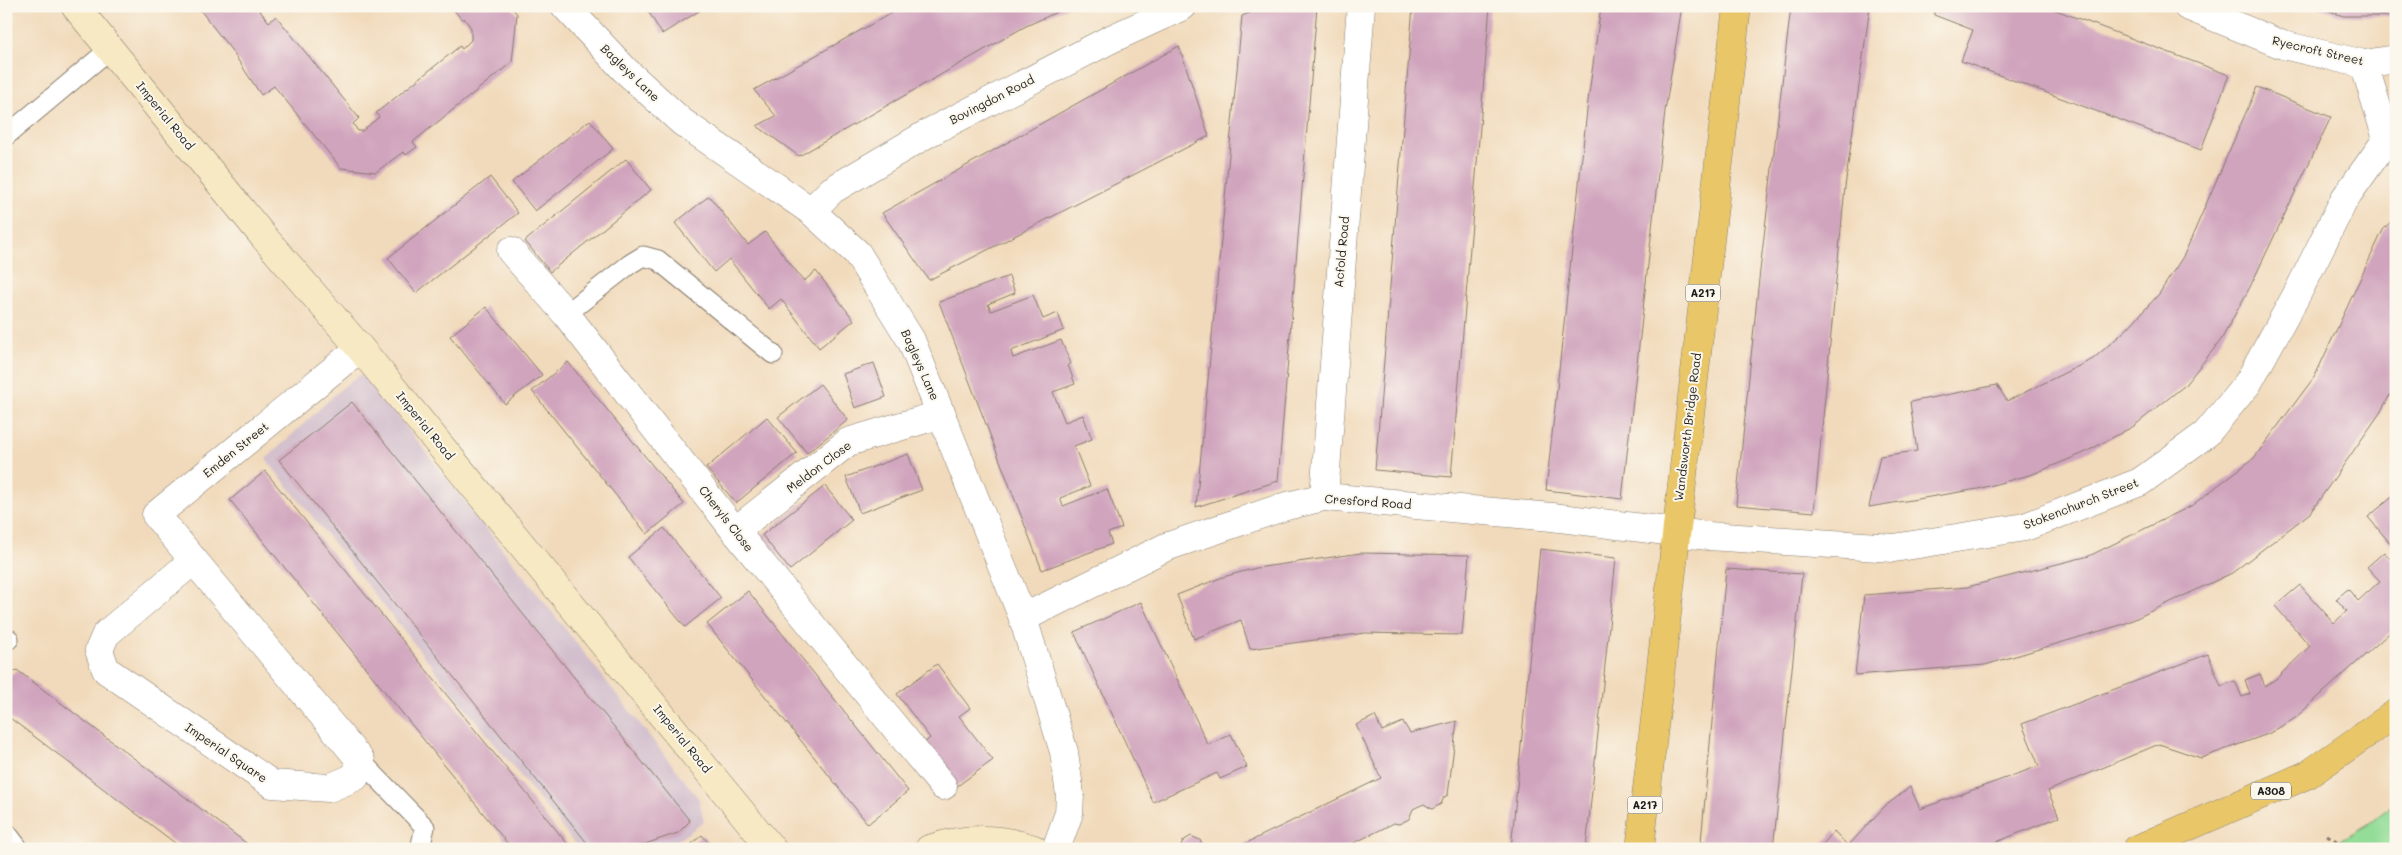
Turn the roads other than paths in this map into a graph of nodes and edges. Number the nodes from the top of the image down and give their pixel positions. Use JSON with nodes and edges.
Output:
{"nodes":[{"id":1,"x":75,"y":6,"type":"edge"},
{"id":2,"x":566,"y":6,"type":"edge"},
{"id":3,"x":1183,"y":6,"type":"edge"},
{"id":4,"x":1361,"y":6,"type":"edge"},
{"id":5,"x":1737,"y":6,"type":"edge"},
{"id":6,"x":2186,"y":6,"type":"edge"},
{"id":7,"x":110,"y":49,"type":"junction"},
{"id":8,"x":2396,"y":59,"type":"edge"},
{"id":9,"x":2364,"y":64,"type":"junction"},
{"id":10,"x":6,"y":136,"type":"edge"},
{"id":11,"x":2391,"y":137,"type":"edge"},
{"id":12,"x":811,"y":211,"type":"junction"},
{"id":13,"x":511,"y":251,"type":"dead end"},
{"id":14,"x":566,"y":314,"type":"junction"},
{"id":15,"x":360,"y":348,"type":"junction"},
{"id":16,"x":773,"y":354,"type":"dead end"},
{"id":17,"x":942,"y":414,"type":"junction"},
{"id":18,"x":1324,"y":497,"type":"junction"},
{"id":19,"x":735,"y":531,"type":"junction"},
{"id":20,"x":1675,"y":533,"type":"junction"},
{"id":21,"x":194,"y":560,"type":"junction"},
{"id":22,"x":1023,"y":618,"type":"junction"},
{"id":23,"x":2396,"y":714,"type":"edge"},
{"id":24,"x":361,"y":761,"type":"junction"},
{"id":25,"x":943,"y":786,"type":"dead end"},
{"id":26,"x":6,"y":832,"type":"edge"},
{"id":27,"x":19,"y":849,"type":"edge"},
{"id":28,"x":420,"y":849,"type":"edge"},
{"id":29,"x":772,"y":849,"type":"edge"},
{"id":30,"x":929,"y":849,"type":"edge"},
{"id":31,"x":1034,"y":849,"type":"edge"},
{"id":32,"x":1056,"y":849,"type":"edge"},
{"id":33,"x":1640,"y":849,"type":"edge"},
{"id":34,"x":2137,"y":849,"type":"edge"}],
"edges":[{"from":1,"to":7,"type":"street","name":"Imperial Road"},
{"from":2,"to":12,"type":"street","name":"Bagleys Lane"},
{"from":3,"to":12,"type":"street","name":"Bovingdon Road"},
{"from":4,"to":18,"type":"street","name":"Acfold Road"},
{"from":5,"to":20,"type":"main road","name":"Wandsworth Bridge Road","number":"A217"},
{"from":6,"to":9,"type":"street","name":"Ryecroft Street"},
{"from":7,"to":10,"type":"lane"},
{"from":7,"to":15,"type":"street","name":"Imperial Road"},
{"from":8,"to":9,"type":"street","name":"Ryecroft Street"},
{"from":9,"to":11,"type":"street"},
{"from":11,"to":20,"type":"street","name":"Stokenchurch Street"},
{"from":12,"to":17,"type":"street","name":"Bagleys Lane"},
{"from":13,"to":14,"type":"street","name":"Cheryls Close"},
{"from":14,"to":16,"type":"lane"},
{"from":14,"to":19,"type":"street","name":"Cheryls Close"},
{"from":15,"to":21,"type":"street","name":"Emden Street"},
{"from":15,"to":29,"type":"street","name":"Imperial Road"},
{"from":17,"to":19,"type":"street","name":"Meldon Close"},
{"from":17,"to":22,"type":"street","name":"Bagleys Lane"},
{"from":18,"to":20,"type":"street","name":"Cresford Road"},
{"from":18,"to":22,"type":"street","name":"Cresford Road"},
{"from":19,"to":25,"type":"street","name":"Cheryls Close"},
{"from":20,"to":33,"type":"main road","name":"Wandsworth Bridge Road","number":"A217"},
{"from":21,"to":24,"type":"street"},
{"from":21,"to":24,"type":"street","name":"Imperial Square"},
{"from":22,"to":32,"type":"street","name":"Bagleys Lane"},
{"from":23,"to":34,"type":"main road","number":"A308"},
{"from":24,"to":28,"type":"lane"},
{"from":26,"to":27,"type":"lane"},
{"from":30,"to":31,"type":"street"}]}
